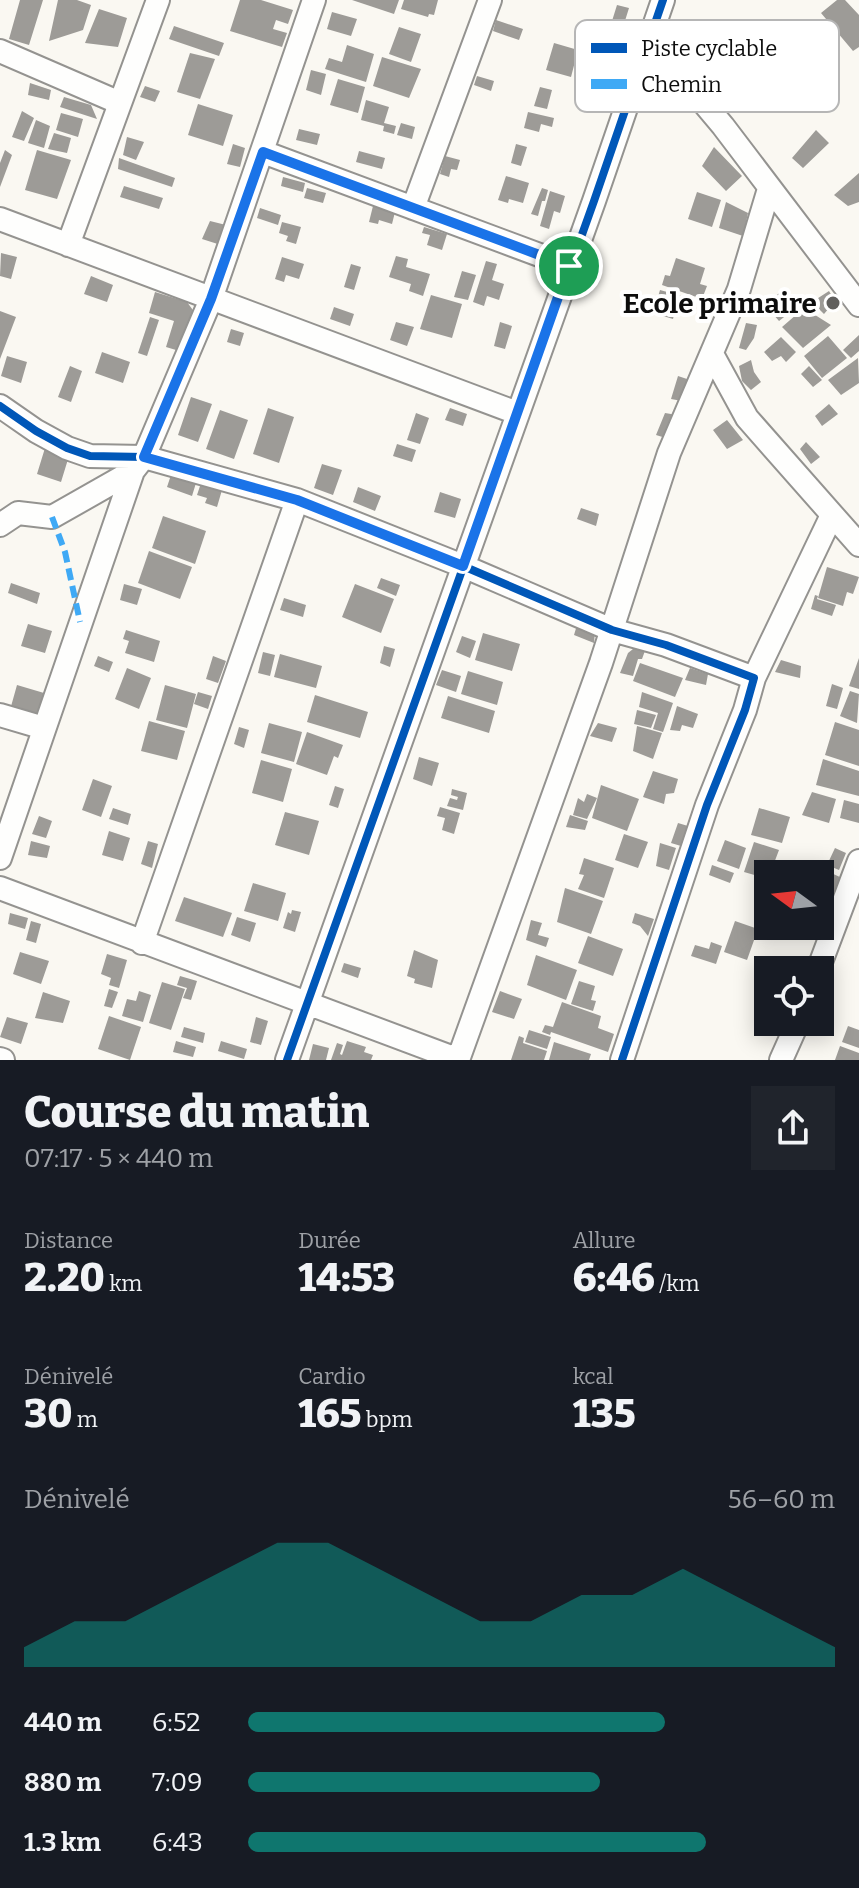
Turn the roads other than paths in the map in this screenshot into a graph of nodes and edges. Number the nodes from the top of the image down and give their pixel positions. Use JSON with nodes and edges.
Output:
{"nodes":[{"id":1,"x":158,"y":0,"type":"edge"},
{"id":2,"x":314,"y":0,"type":"edge"},
{"id":3,"x":490,"y":0,"type":"edge"},
{"id":4,"x":663,"y":0,"type":"edge"},
{"id":5,"x":656,"y":20,"type":"edge"},
{"id":6,"x":0,"y":51,"type":"edge"},
{"id":7,"x":120,"y":103,"type":"junction"},
{"id":8,"x":624,"y":112,"type":"edge"},
{"id":9,"x":711,"y":112,"type":"edge"},
{"id":10,"x":263,"y":152,"type":"junction"},
{"id":11,"x":769,"y":189,"type":"junction"},
{"id":12,"x":413,"y":208,"type":"junction"},
{"id":13,"x":0,"y":219,"type":"edge"},
{"id":14,"x":68,"y":245,"type":"junction"},
{"id":15,"x":569,"y":266,"type":"junction"},
{"id":16,"x":211,"y":299,"type":"junction"},
{"id":17,"x":859,"y":305,"type":"edge"},
{"id":18,"x":712,"y":354,"type":"junction"},
{"id":19,"x":0,"y":406,"type":"edge"},
{"id":20,"x":517,"y":413,"type":"junction"},
{"id":21,"x":139,"y":464,"type":"junction"},
{"id":22,"x":297,"y":500,"type":"junction"},
{"id":23,"x":832,"y":515,"type":"junction"},
{"id":24,"x":0,"y":525,"type":"edge"},
{"id":25,"x":859,"y":545,"type":"edge"},
{"id":26,"x":463,"y":566,"type":"junction"},
{"id":27,"x":612,"y":630,"type":"junction"},
{"id":28,"x":754,"y":678,"type":"junction"},
{"id":29,"x":0,"y":715,"type":"edge"},
{"id":30,"x":44,"y":728,"type":"junction"},
{"id":31,"x":0,"y":858,"type":"edge"},
{"id":32,"x":859,"y":861,"type":"edge"},
{"id":33,"x":0,"y":888,"type":"edge"},
{"id":34,"x":142,"y":943,"type":"junction"},
{"id":35,"x":823,"y":956,"type":"edge"},
{"id":36,"x":308,"y":1004,"type":"junction"},
{"id":37,"x":792,"y":1036,"type":"edge"},
{"id":38,"x":284,"y":1057,"type":"edge"},
{"id":39,"x":459,"y":1060,"type":"edge"},
{"id":40,"x":622,"y":1060,"type":"edge"},
{"id":41,"x":781,"y":1060,"type":"edge"}],
"edges":[{"from":1,"to":7,"type":"street"},
{"from":2,"to":10,"type":"street"},
{"from":3,"to":12,"type":"street"},
{"from":4,"to":5,"type":"street"},
{"from":6,"to":7,"type":"street"},
{"from":7,"to":14,"type":"street"},
{"from":8,"to":15,"type":"street"},
{"from":9,"to":11,"type":"street"},
{"from":10,"to":12,"type":"street"},
{"from":10,"to":16,"type":"street"},
{"from":11,"to":17,"type":"street"},
{"from":11,"to":18,"type":"street"},
{"from":12,"to":15,"type":"street"},
{"from":13,"to":14,"type":"street"},
{"from":14,"to":16,"type":"street"},
{"from":15,"to":20,"type":"street"},
{"from":16,"to":20,"type":"street"},
{"from":16,"to":21,"type":"street"},
{"from":18,"to":23,"type":"street"},
{"from":18,"to":27,"type":"street"},
{"from":19,"to":21,"type":"street"},
{"from":20,"to":26,"type":"street"},
{"from":21,"to":22,"type":"street"},
{"from":21,"to":24,"type":"street"},
{"from":21,"to":30,"type":"street"},
{"from":22,"to":26,"type":"street"},
{"from":22,"to":34,"type":"street"},
{"from":23,"to":25,"type":"street"},
{"from":23,"to":28,"type":"street"},
{"from":26,"to":27,"type":"street"},
{"from":26,"to":36,"type":"street"},
{"from":27,"to":28,"type":"street"},
{"from":27,"to":39,"type":"street"},
{"from":28,"to":40,"type":"street"},
{"from":29,"to":30,"type":"street"},
{"from":30,"to":31,"type":"street"},
{"from":32,"to":35,"type":"street"},
{"from":33,"to":34,"type":"street"},
{"from":34,"to":36,"type":"street"},
{"from":36,"to":38,"type":"street"},
{"from":36,"to":39,"type":"street"},
{"from":37,"to":41,"type":"street"}]}
